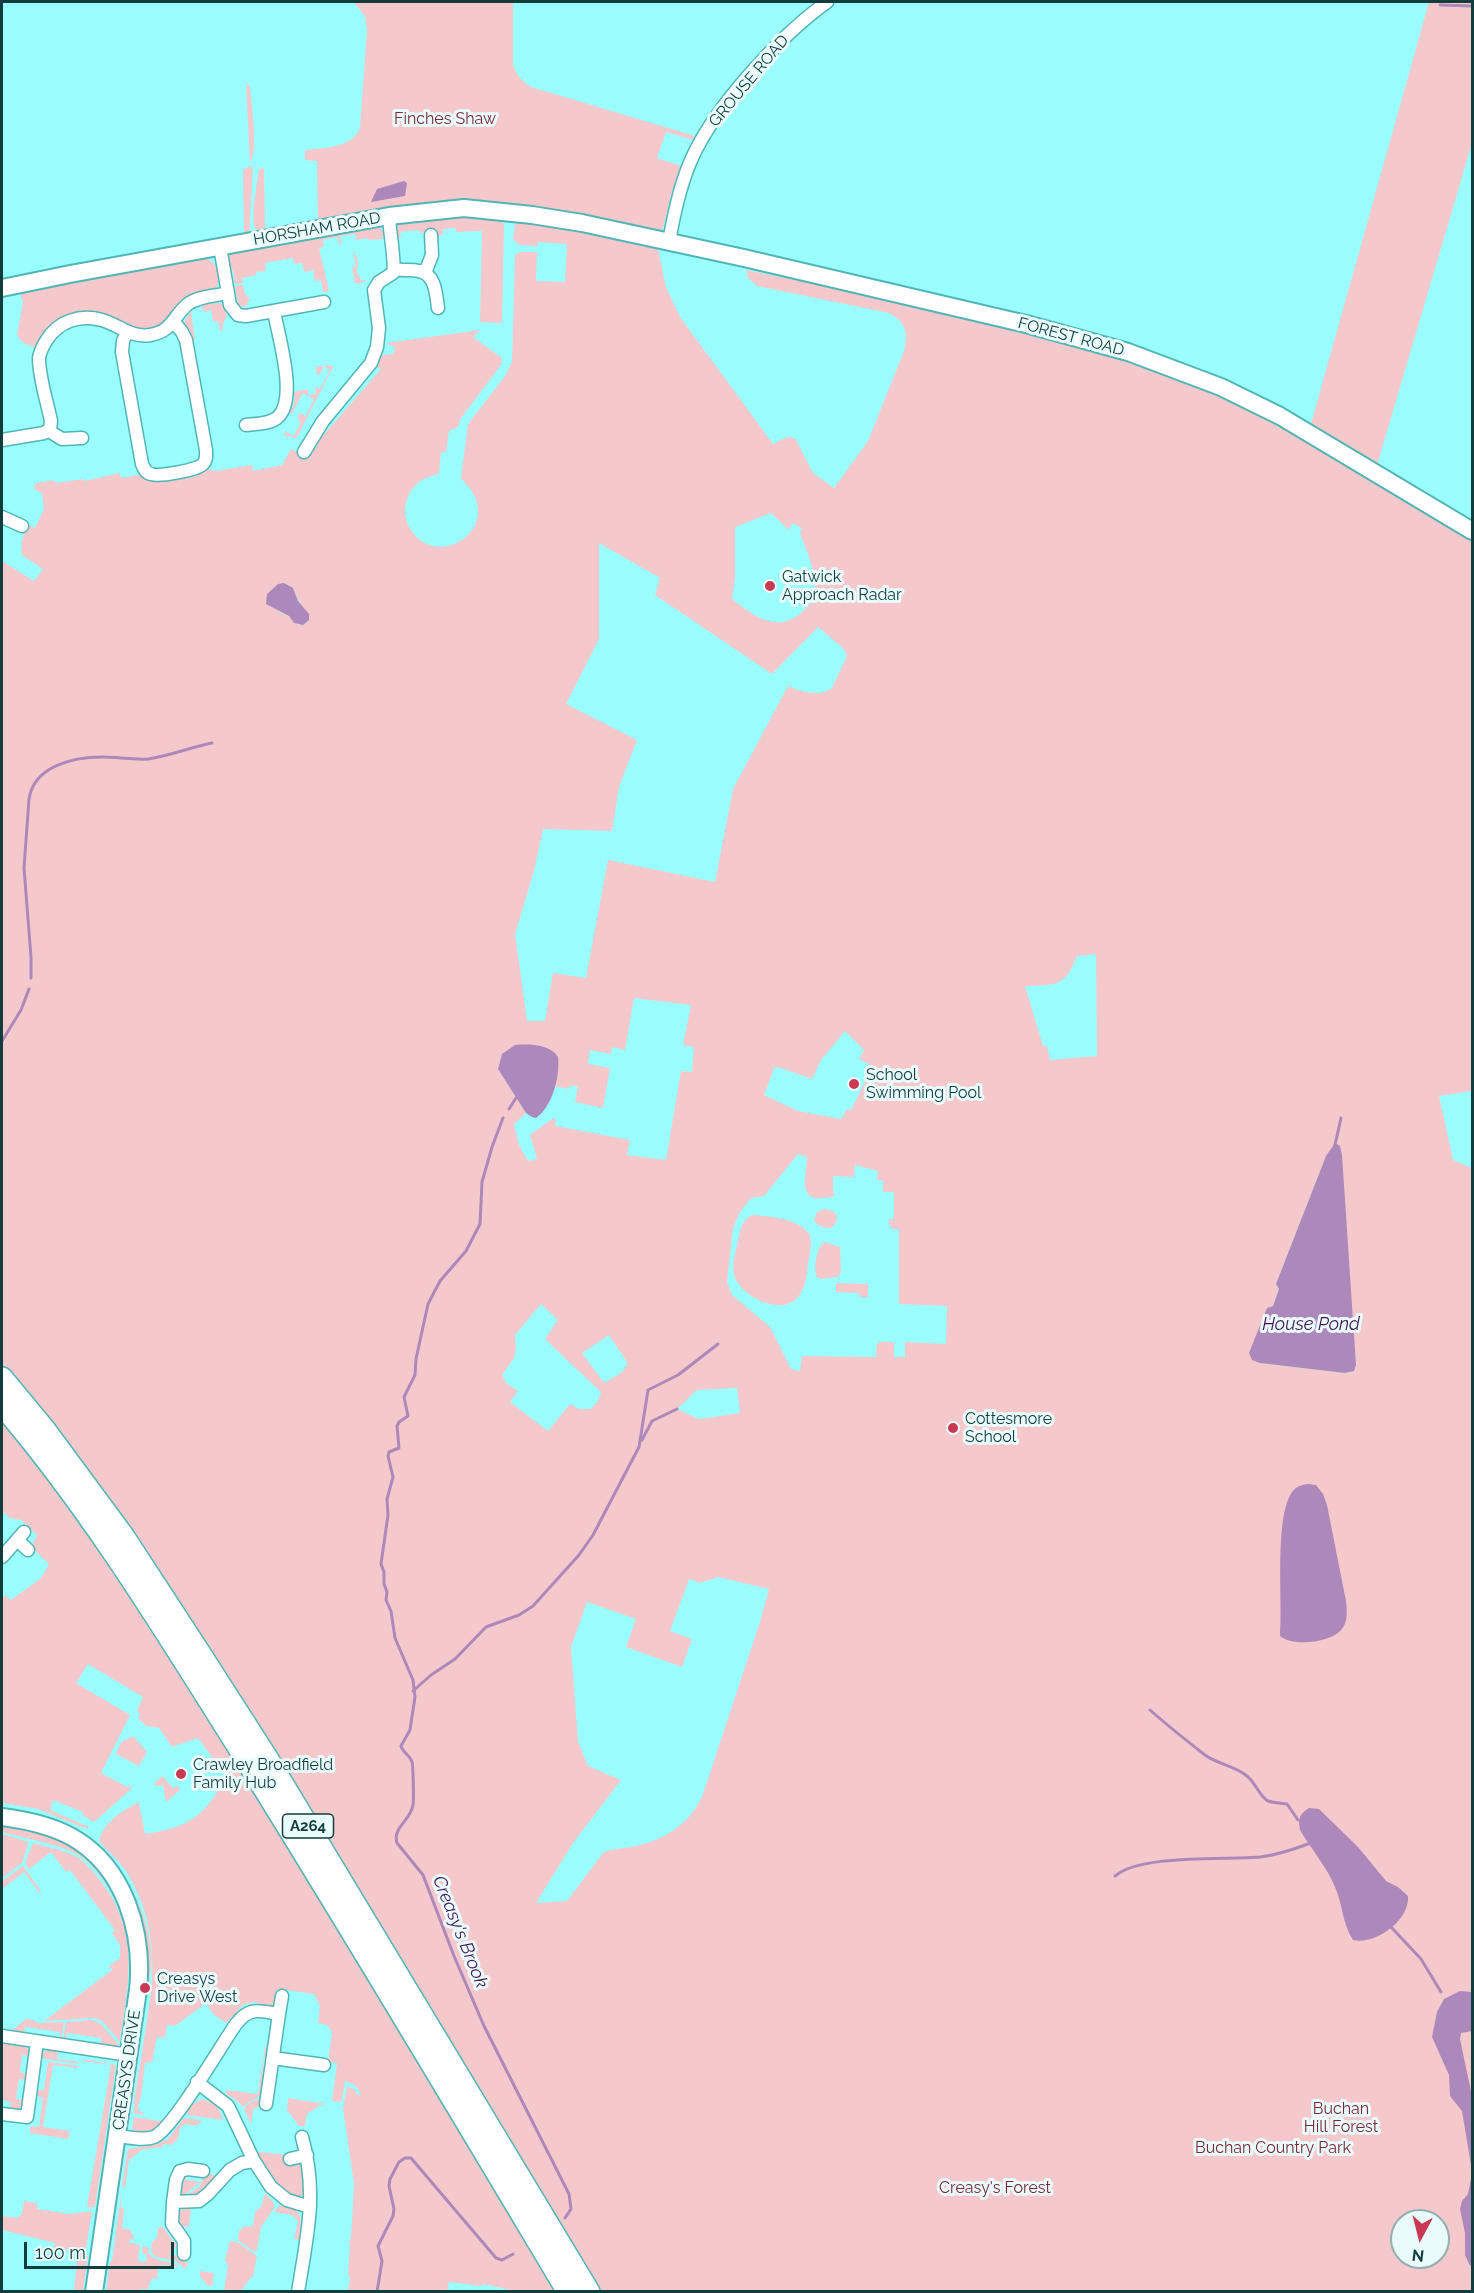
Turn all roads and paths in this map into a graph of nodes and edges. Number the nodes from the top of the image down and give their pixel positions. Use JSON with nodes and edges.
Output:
{"nodes":[{"id":1,"x":827,"y":2,"type":"edge"},
{"id":2,"x":389,"y":216,"type":"junction"},
{"id":3,"x":431,"y":235,"type":"dead end"},
{"id":4,"x":634,"y":235,"type":"joint"},
{"id":5,"x":669,"y":242,"type":"junction"},
{"id":6,"x":220,"y":247,"type":"junction"},
{"id":7,"x":395,"y":269,"type":"junction"},
{"id":8,"x":425,"y":273,"type":"junction"},
{"id":9,"x":2,"y":288,"type":"edge"},
{"id":10,"x":228,"y":293,"type":"junction"},
{"id":11,"x":324,"y":302,"type":"dead end"},
{"id":12,"x":438,"y":308,"type":"dead end"},
{"id":13,"x":274,"y":311,"type":"junction"},
{"id":14,"x":174,"y":322,"type":"junction"},
{"id":15,"x":127,"y":332,"type":"junction"},
{"id":16,"x":246,"y":425,"type":"dead end"},
{"id":17,"x":49,"y":431,"type":"junction"},
{"id":18,"x":82,"y":438,"type":"dead end"},
{"id":19,"x":2,"y":440,"type":"edge"},
{"id":20,"x":304,"y":452,"type":"dead end"},
{"id":21,"x":2,"y":517,"type":"edge"},
{"id":22,"x":22,"y":526,"type":"dead end"},
{"id":23,"x":1473,"y":531,"type":"edge"},
{"id":24,"x":2,"y":1378,"type":"edge"},
{"id":25,"x":2,"y":1405,"type":"edge"},
{"id":26,"x":28,"y":1550,"type":"dead end"},
{"id":27,"x":2,"y":1557,"type":"edge"},
{"id":28,"x":2,"y":1816,"type":"edge"},
{"id":29,"x":282,"y":1996,"type":"dead end"},
{"id":30,"x":279,"y":2014,"type":"junction"},
{"id":31,"x":2,"y":2036,"type":"edge"},
{"id":32,"x":37,"y":2042,"type":"junction"},
{"id":33,"x":129,"y":2055,"type":"junction"},
{"id":34,"x":273,"y":2058,"type":"junction"},
{"id":35,"x":324,"y":2065,"type":"dead end"},
{"id":36,"x":197,"y":2082,"type":"junction"},
{"id":37,"x":266,"y":2104,"type":"dead end"},
{"id":38,"x":2,"y":2114,"type":"edge"},
{"id":39,"x":117,"y":2136,"type":"junction"},
{"id":40,"x":302,"y":2137,"type":"dead end"},
{"id":41,"x":307,"y":2155,"type":"junction"},
{"id":42,"x":290,"y":2159,"type":"dead end"},
{"id":43,"x":254,"y":2161,"type":"junction"},
{"id":44,"x":203,"y":2171,"type":"dead end"},
{"id":45,"x":173,"y":2202,"type":"junction"},
{"id":46,"x":310,"y":2207,"type":"junction"},
{"id":47,"x":184,"y":2254,"type":"dead end"},
{"id":48,"x":94,"y":2292,"type":"edge"},
{"id":49,"x":298,"y":2292,"type":"edge"},
{"id":50,"x":568,"y":2292,"type":"edge"},
{"id":51,"x":589,"y":2292,"type":"edge"}],
"edges":[{"from":1,"to":5,"type":"street","name":"GROUSE ROAD"},
{"from":2,"to":4,"type":"street","name":"HORSHAM ROAD"},
{"from":2,"to":6,"type":"street","name":"HORSHAM ROAD"},
{"from":2,"to":7,"type":"street"},
{"from":3,"to":8,"type":"street"},
{"from":4,"to":5,"type":"street","name":"FOREST ROAD"},
{"from":5,"to":23,"type":"street","name":"FOREST ROAD"},
{"from":6,"to":9,"type":"street","name":"HORSHAM ROAD"},
{"from":6,"to":10,"type":"street"},
{"from":7,"to":8,"type":"street"},
{"from":7,"to":20,"type":"street"},
{"from":8,"to":12,"type":"street"},
{"from":10,"to":13,"type":"street"},
{"from":10,"to":14,"type":"street"},
{"from":11,"to":13,"type":"street"},
{"from":13,"to":16,"type":"street"},
{"from":14,"to":15,"type":"street"},
{"from":14,"to":15,"type":"street"},
{"from":15,"to":17,"type":"street"},
{"from":17,"to":18,"type":"street"},
{"from":17,"to":19,"type":"street"},
{"from":21,"to":22,"type":"street"},
{"from":24,"to":51,"type":"highway","number":"A264"},
{"from":25,"to":50,"type":"highway","number":"A264"},
{"from":26,"to":27,"type":"street"},
{"from":28,"to":33,"type":"street","name":"CREASYS DRIVE"},
{"from":29,"to":30,"type":"street"},
{"from":30,"to":34,"type":"street"},
{"from":30,"to":36,"type":"street"},
{"from":31,"to":32,"type":"street"},
{"from":32,"to":33,"type":"street"},
{"from":32,"to":38,"type":"street"},
{"from":33,"to":39,"type":"street","name":"CREASYS DRIVE"},
{"from":34,"to":35,"type":"street"},
{"from":34,"to":37,"type":"street"},
{"from":36,"to":39,"type":"street"},
{"from":36,"to":43,"type":"street"},
{"from":39,"to":48,"type":"street","name":"CREASYS DRIVE"},
{"from":40,"to":41,"type":"street"},
{"from":41,"to":42,"type":"street"},
{"from":41,"to":46,"type":"street"},
{"from":43,"to":45,"type":"street"},
{"from":43,"to":46,"type":"street"},
{"from":44,"to":45,"type":"street"},
{"from":45,"to":47,"type":"street"},
{"from":46,"to":49,"type":"street"}]}
